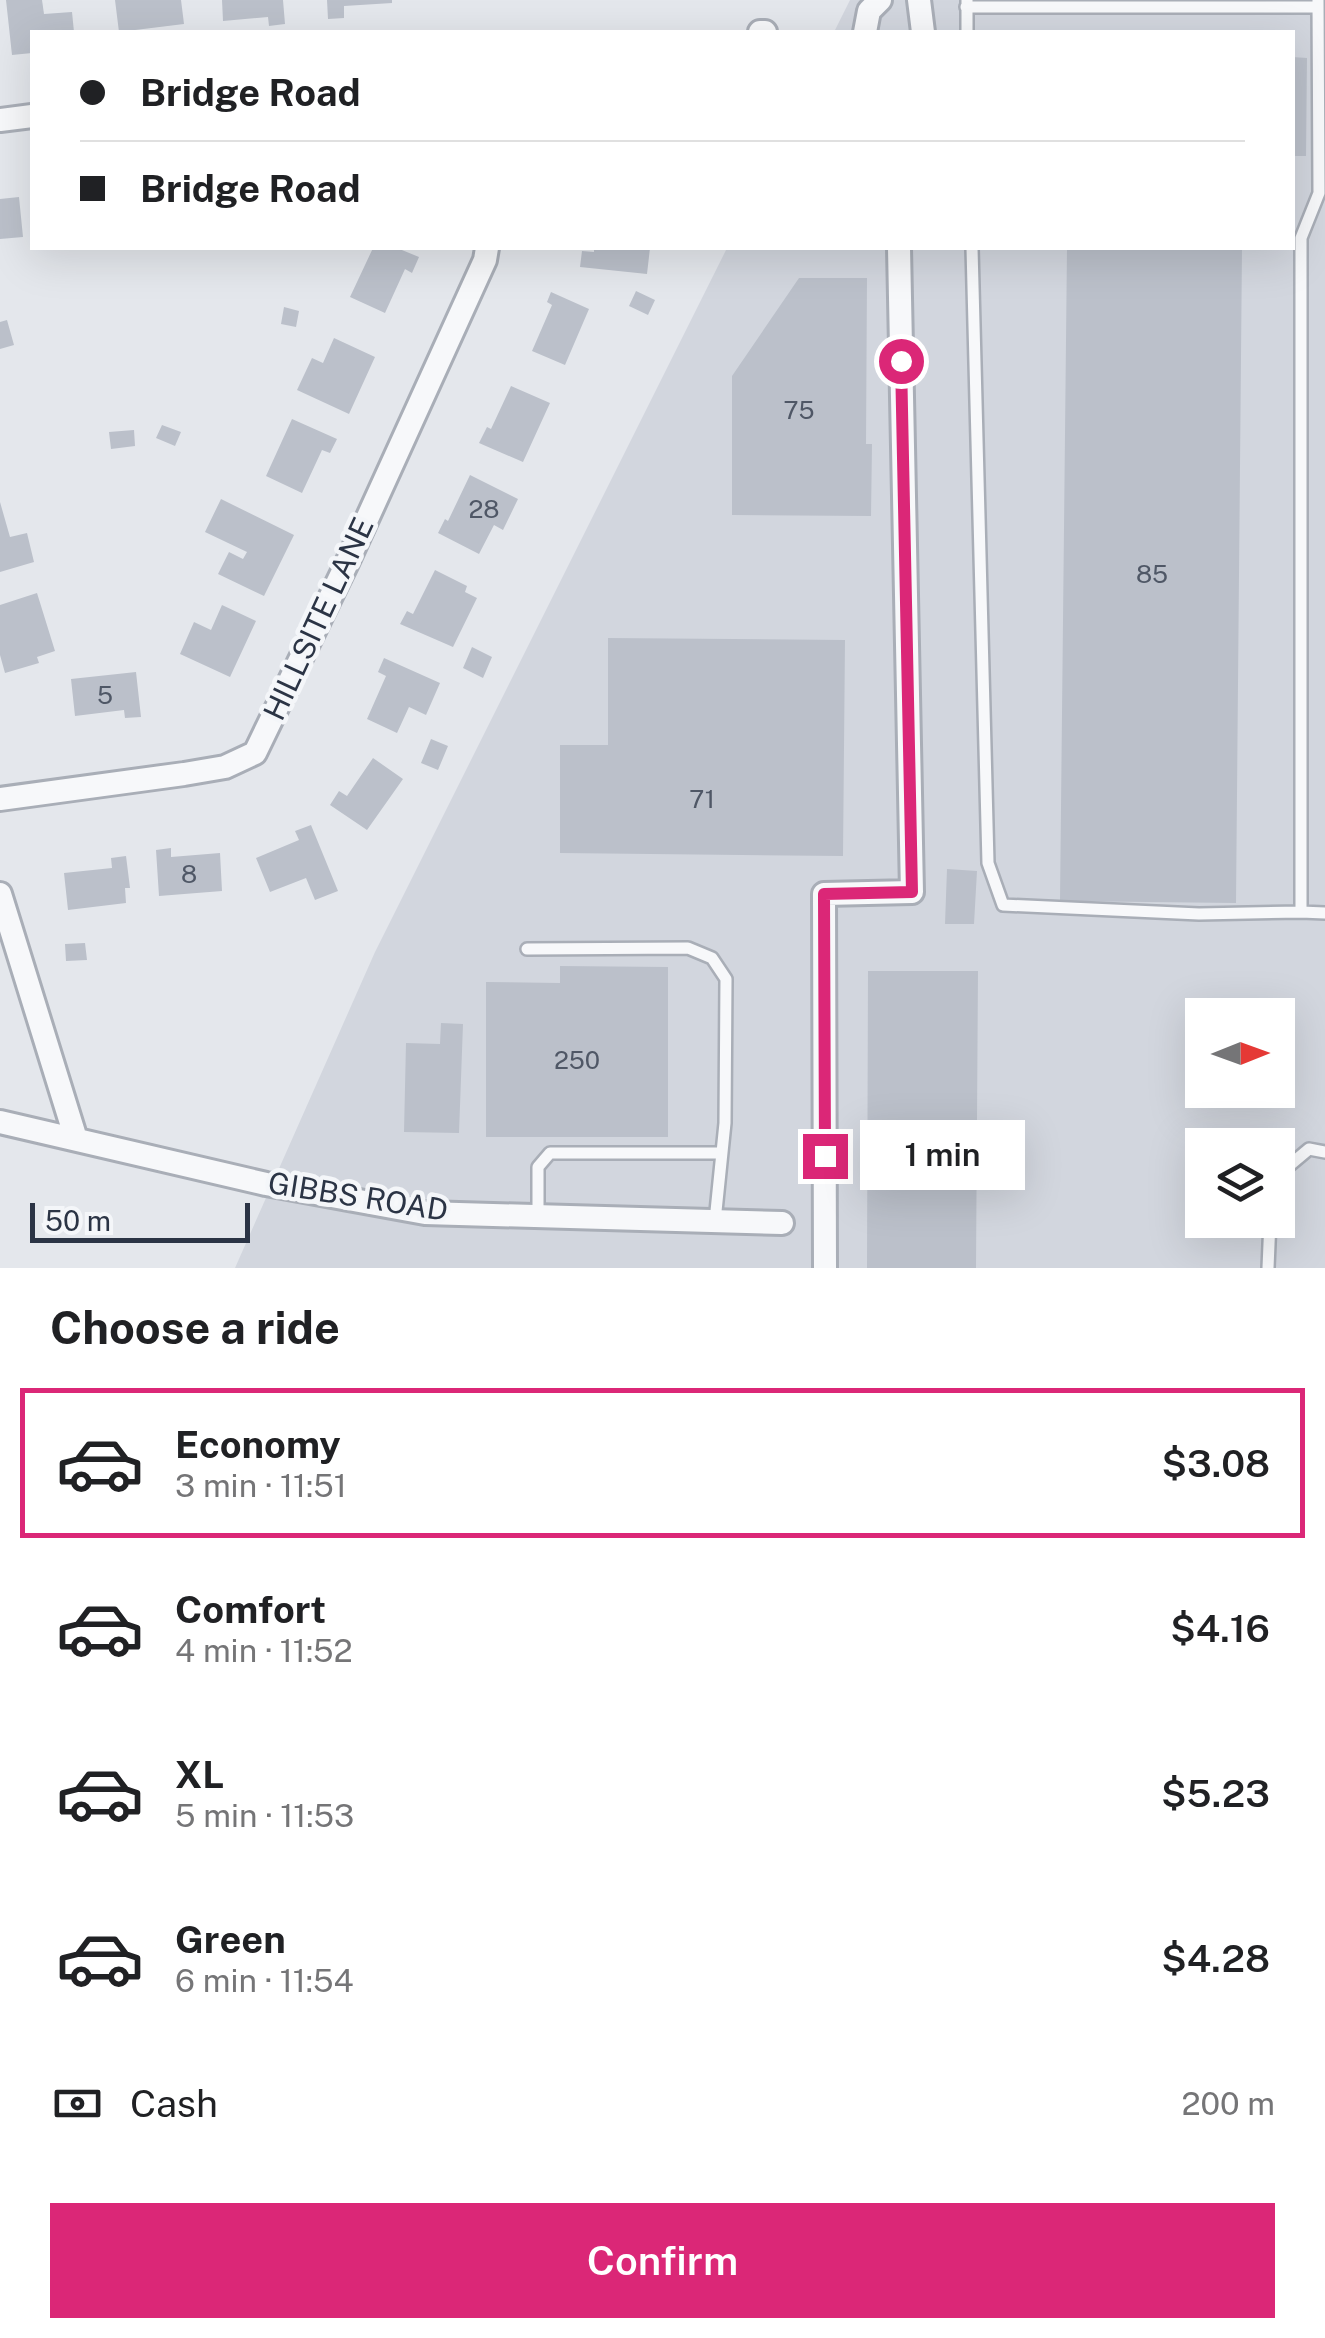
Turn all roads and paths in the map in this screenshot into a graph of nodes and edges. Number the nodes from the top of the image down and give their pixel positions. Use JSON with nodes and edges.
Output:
{"nodes":[{"id":1,"x":880,"y":0,"type":"edge"},
{"id":2,"x":919,"y":0,"type":"edge"},
{"id":3,"x":967,"y":3,"type":"edge"},
{"id":4,"x":1318,"y":4,"type":"edge"},
{"id":5,"x":865,"y":30,"type":"edge"},
{"id":6,"x":922,"y":30,"type":"edge"},
{"id":7,"x":967,"y":30,"type":"edge"},
{"id":8,"x":30,"y":116,"type":"edge"},
{"id":9,"x":0,"y":120,"type":"edge"},
{"id":10,"x":1322,"y":193,"type":"edge"},
{"id":11,"x":488,"y":250,"type":"edge"},
{"id":12,"x":899,"y":250,"type":"edge"},
{"id":13,"x":972,"y":250,"type":"edge"},
{"id":14,"x":0,"y":798,"type":"edge"},
{"id":15,"x":0,"y":894,"type":"edge"},
{"id":16,"x":1301,"y":912,"type":"junction"},
{"id":17,"x":1325,"y":912,"type":"edge"},
{"id":18,"x":527,"y":949,"type":"dead end"},
{"id":19,"x":0,"y":1122,"type":"edge"},
{"id":20,"x":76,"y":1139,"type":"junction"},
{"id":21,"x":1325,"y":1152,"type":"edge"},
{"id":22,"x":721,"y":1154,"type":"junction"},
{"id":23,"x":1295,"y":1161,"type":"edge"},
{"id":24,"x":538,"y":1216,"type":"junction"},
{"id":25,"x":715,"y":1221,"type":"junction"},
{"id":26,"x":782,"y":1222,"type":"dead end"},
{"id":27,"x":1269,"y":1238,"type":"edge"},
{"id":28,"x":825,"y":1268,"type":"edge"},
{"id":29,"x":1268,"y":1268,"type":"edge"}],
"edges":[{"from":1,"to":5,"type":"street"},
{"from":2,"to":6,"type":"street"},
{"from":3,"to":4,"type":"lane"},
{"from":3,"to":7,"type":"lane"},
{"from":4,"to":10,"type":"lane"},
{"from":8,"to":9,"type":"street"},
{"from":10,"to":16,"type":"lane"},
{"from":11,"to":14,"type":"street","name":"HILLSITE LANE"},
{"from":12,"to":28,"type":"street"},
{"from":13,"to":16,"type":"lane"},
{"from":15,"to":20,"type":"street"},
{"from":16,"to":17,"type":"lane"},
{"from":18,"to":22,"type":"lane"},
{"from":19,"to":20,"type":"street","name":"GIBBS ROAD"},
{"from":20,"to":24,"type":"street","name":"GIBBS ROAD"},
{"from":21,"to":23,"type":"lane"},
{"from":22,"to":24,"type":"lane"},
{"from":22,"to":25,"type":"lane"},
{"from":24,"to":25,"type":"street","name":"GIBBS ROAD"},
{"from":25,"to":26,"type":"street","name":"GIBBS ROAD"},
{"from":27,"to":29,"type":"lane"}]}
